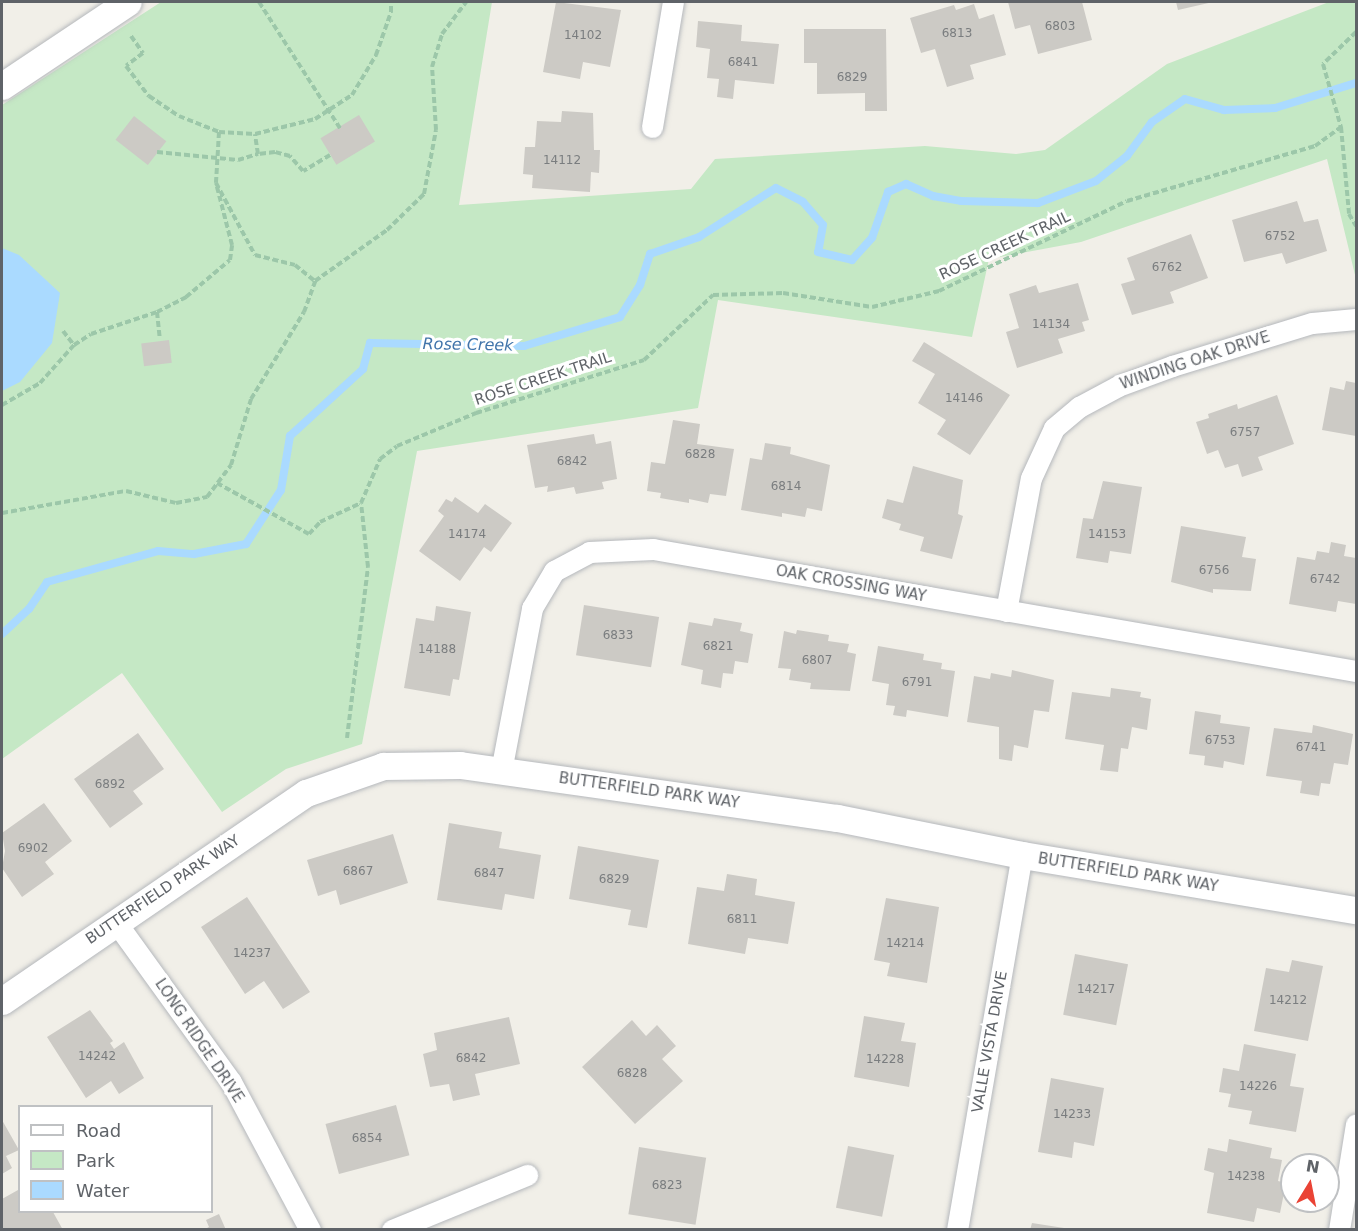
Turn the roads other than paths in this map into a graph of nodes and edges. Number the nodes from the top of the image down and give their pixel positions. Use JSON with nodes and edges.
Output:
{"nodes":[{"id":1,"x":128,"y":2,"type":"edge"},
{"id":2,"x":673,"y":2,"type":"edge"},
{"id":3,"x":2,"y":86,"type":"edge"},
{"id":4,"x":652,"y":127,"type":"dead end"},
{"id":5,"x":1356,"y":319,"type":"edge"},
{"id":6,"x":1006,"y":611,"type":"junction"},
{"id":7,"x":1356,"y":671,"type":"edge"},
{"id":8,"x":501,"y":771,"type":"junction"},
{"id":9,"x":1022,"y":855,"type":"junction"},
{"id":10,"x":1356,"y":910,"type":"edge"},
{"id":11,"x":115,"y":921,"type":"junction"},
{"id":12,"x":2,"y":1001,"type":"edge"},
{"id":13,"x":1356,"y":1124,"type":"edge"},
{"id":14,"x":527,"y":1174,"type":"dead end"},
{"id":15,"x":310,"y":1230,"type":"edge"},
{"id":16,"x":392,"y":1230,"type":"edge"},
{"id":17,"x":957,"y":1230,"type":"edge"},
{"id":18,"x":1339,"y":1230,"type":"edge"}],
"edges":[{"from":1,"to":3,"type":"street"},
{"from":2,"to":4,"type":"street"},
{"from":5,"to":6,"type":"street","name":"WINDING OAK DRIVE"},
{"from":6,"to":7,"type":"street","name":"OAK CROSSING WAY"},
{"from":6,"to":8,"type":"street","name":"OAK CROSSING WAY"},
{"from":8,"to":9,"type":"street","name":"BUTTERFIELD PARK WAY"},
{"from":8,"to":11,"type":"street","name":"BUTTERFIELD PARK WAY"},
{"from":9,"to":10,"type":"street","name":"BUTTERFIELD PARK WAY"},
{"from":9,"to":17,"type":"street","name":"VALLE VISTA DRIVE"},
{"from":11,"to":12,"type":"street","name":"BUTTERFIELD PARK WAY"},
{"from":11,"to":15,"type":"street","name":"LONG RIDGE DRIVE"},
{"from":13,"to":18,"type":"street"},
{"from":14,"to":16,"type":"street"}]}
